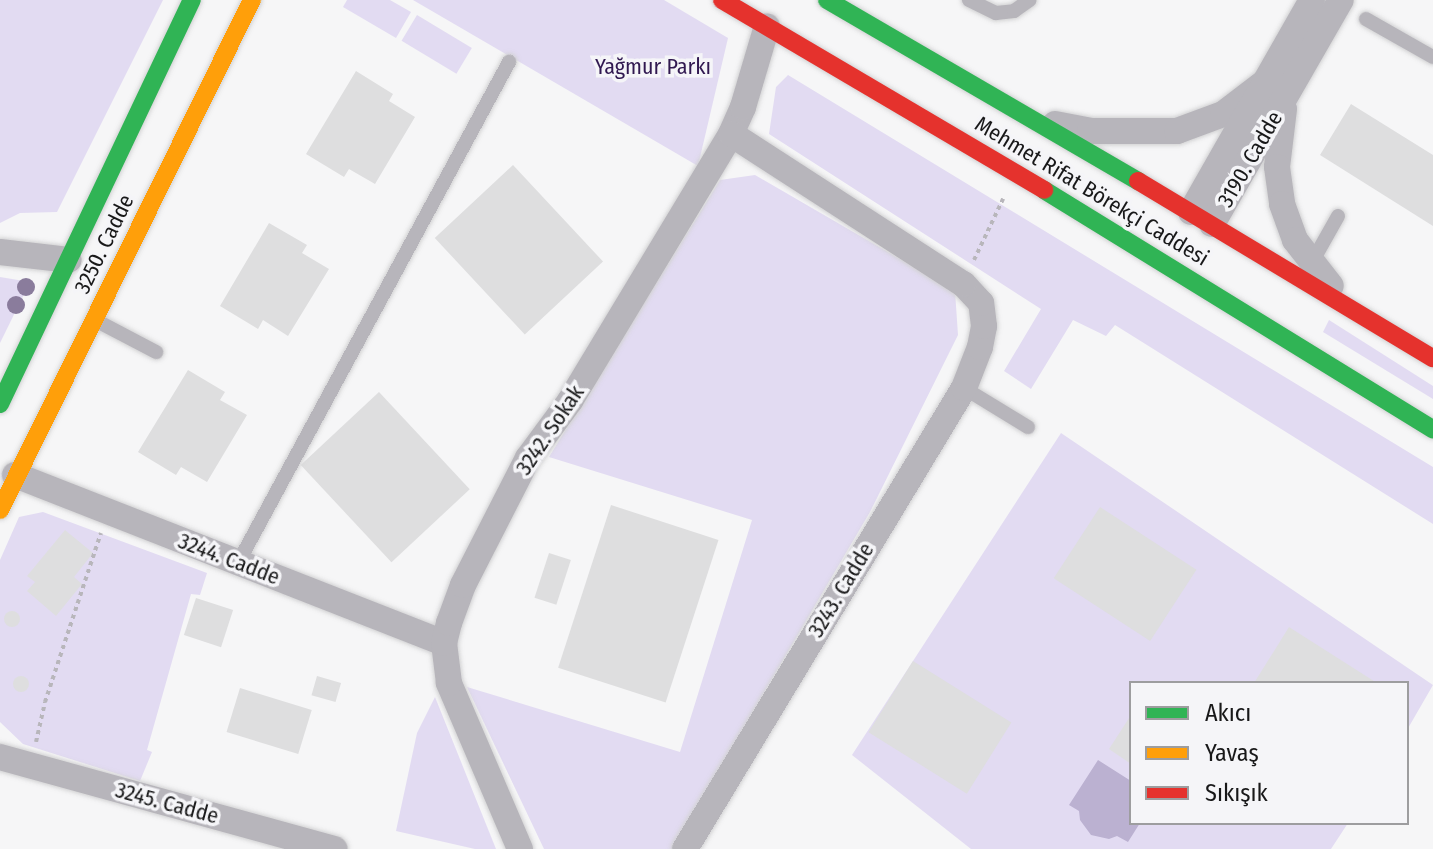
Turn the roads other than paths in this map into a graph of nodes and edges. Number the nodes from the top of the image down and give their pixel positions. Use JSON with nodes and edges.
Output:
{"nodes":[{"id":1,"x":192,"y":0,"type":"edge"},
{"id":2,"x":252,"y":0,"type":"edge"},
{"id":3,"x":722,"y":0,"type":"edge"},
{"id":4,"x":827,"y":0,"type":"edge"},
{"id":5,"x":969,"y":0,"type":"edge"},
{"id":6,"x":1030,"y":0,"type":"edge"},
{"id":7,"x":1312,"y":0,"type":"edge"},
{"id":8,"x":1341,"y":0,"type":"edge"},
{"id":9,"x":1366,"y":19,"type":"dead end"},
{"id":10,"x":767,"y":26,"type":"junction"},
{"id":11,"x":1433,"y":57,"type":"edge"},
{"id":12,"x":509,"y":62,"type":"dead end"},
{"id":13,"x":1276,"y":88,"type":"junction"},
{"id":14,"x":1011,"y":109,"type":"junction"},
{"id":15,"x":731,"y":134,"type":"junction"},
{"id":16,"x":1338,"y":216,"type":"dead end"},
{"id":17,"x":1198,"y":224,"type":"junction"},
{"id":18,"x":0,"y":252,"type":"edge"},
{"id":19,"x":69,"y":260,"type":"junction"},
{"id":20,"x":1311,"y":264,"type":"junction"},
{"id":21,"x":1367,"y":317,"type":"junction"},
{"id":22,"x":93,"y":319,"type":"junction"},
{"id":23,"x":156,"y":352,"type":"dead end"},
{"id":24,"x":1433,"y":358,"type":"edge"},
{"id":25,"x":964,"y":388,"type":"junction"},
{"id":26,"x":0,"y":404,"type":"edge"},
{"id":27,"x":1028,"y":427,"type":"dead end"},
{"id":28,"x":1433,"y":429,"type":"edge"},
{"id":29,"x":8,"y":472,"type":"edge"},
{"id":30,"x":0,"y":510,"type":"edge"},
{"id":31,"x":238,"y":563,"type":"junction"},
{"id":32,"x":444,"y":643,"type":"junction"},
{"id":33,"x":0,"y":757,"type":"edge"},
{"id":34,"x":335,"y":849,"type":"edge"},
{"id":35,"x":520,"y":849,"type":"edge"},
{"id":36,"x":685,"y":849,"type":"edge"}],
"edges":[{"from":1,"to":19,"type":"main road","name":"3250. Cadde"},
{"from":2,"to":22,"type":"main road","name":"3250. Cadde"},
{"from":3,"to":10,"type":"main road","name":"Mehmet Rifat Börekçi Caddesi"},
{"from":4,"to":14,"type":"main road","name":"Mehmet Rifat Börekçi Caddesi"},
{"from":5,"to":6,"type":"lane"},
{"from":7,"to":13,"type":"street","name":"3190. Cadde"},
{"from":8,"to":13,"type":"street","name":"3190. Cadde"},
{"from":9,"to":11,"type":"lane"},
{"from":10,"to":15,"type":"street","name":"3242. Sokak"},
{"from":10,"to":28,"type":"main road","name":"Mehmet Rifat Börekçi Caddesi"},
{"from":12,"to":31,"type":"lane"},
{"from":13,"to":14,"type":"street","name":"3190. Cadde"},
{"from":13,"to":17,"type":"street","name":"3190. Cadde"},
{"from":13,"to":20,"type":"street","name":"3190. Cadde"},
{"from":14,"to":17,"type":"main road","name":"Mehmet Rifat Börekçi Caddesi"},
{"from":15,"to":25,"type":"street","name":"3243. Cadde"},
{"from":15,"to":32,"type":"street","name":"3242. Sokak"},
{"from":16,"to":20,"type":"lane"},
{"from":17,"to":21,"type":"main road","name":"Mehmet Rifat Börekçi Caddesi"},
{"from":18,"to":19,"type":"street"},
{"from":19,"to":26,"type":"main road","name":"3250. Cadde"},
{"from":20,"to":21,"type":"street","name":"3190. Cadde"},
{"from":21,"to":24,"type":"main road","name":"Mehmet Rifat Börekçi Caddesi"},
{"from":22,"to":23,"type":"lane"},
{"from":22,"to":29,"type":"main road","name":"3250. Cadde"},
{"from":25,"to":27,"type":"lane"},
{"from":25,"to":36,"type":"street","name":"3243. Cadde"},
{"from":29,"to":30,"type":"main road","name":"3250. Cadde"},
{"from":29,"to":31,"type":"street","name":"3244. Cadde"},
{"from":31,"to":32,"type":"street","name":"3244. Cadde"},
{"from":32,"to":35,"type":"street","name":"3242. Sokak"},
{"from":33,"to":34,"type":"street","name":"3245. Cadde"}]}
